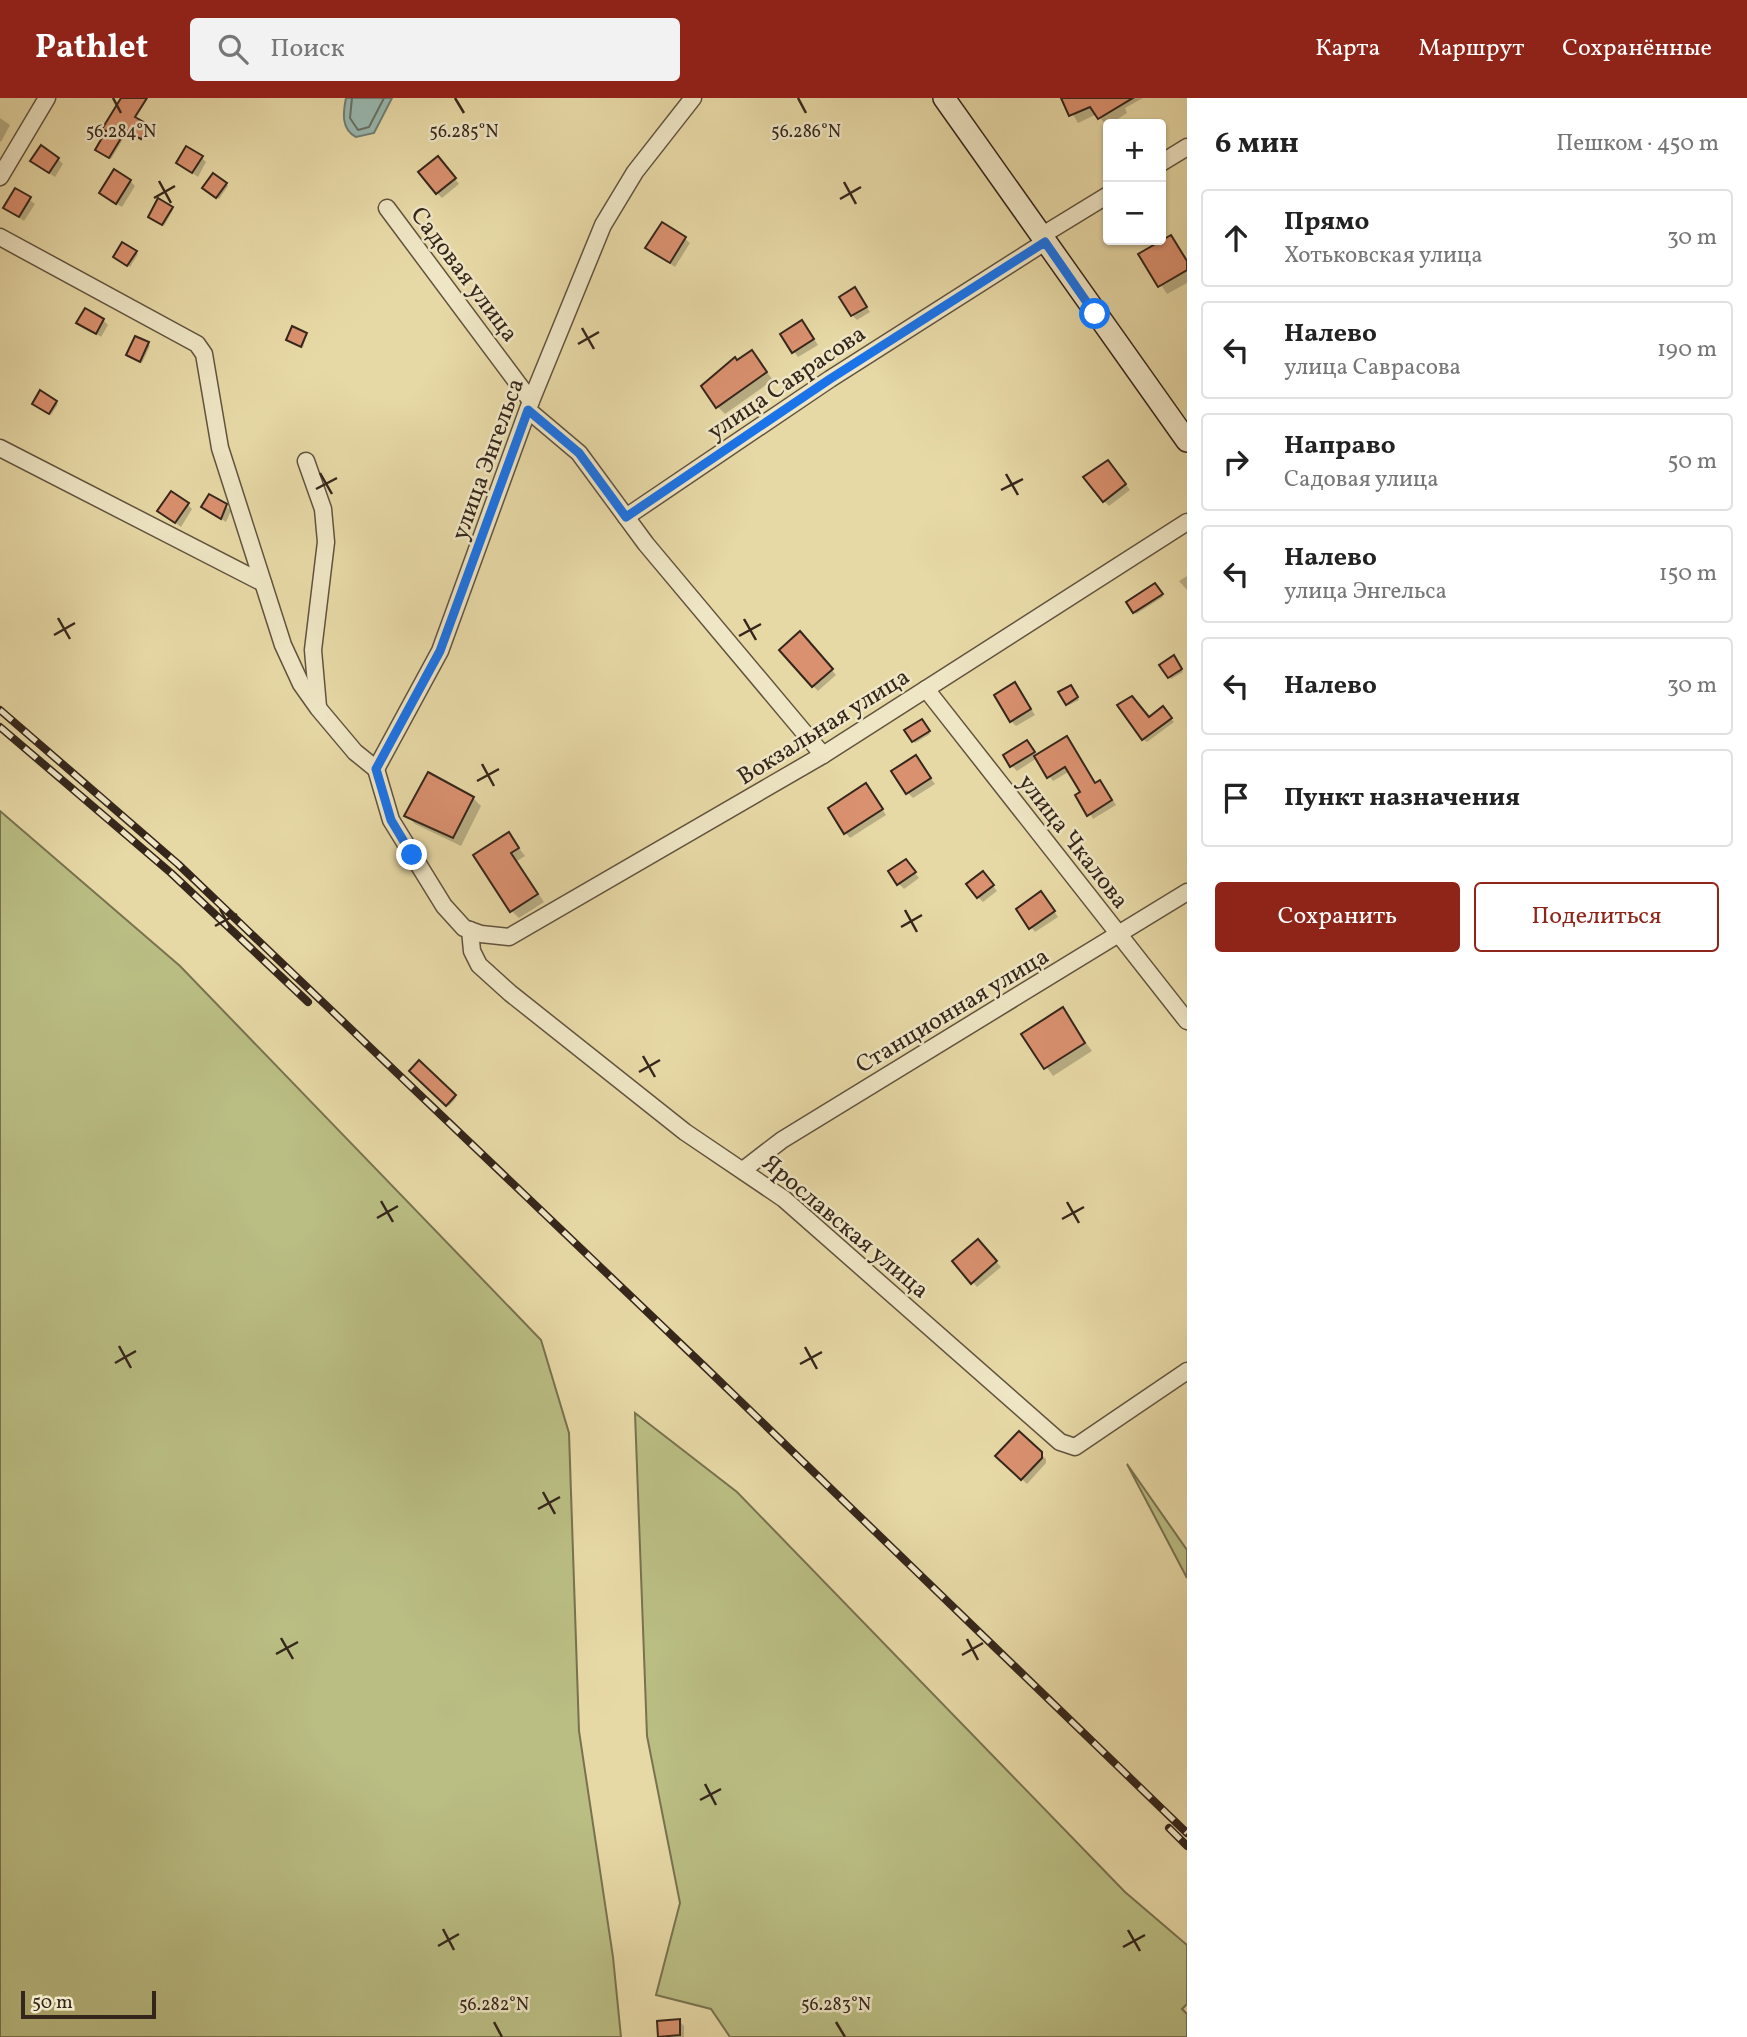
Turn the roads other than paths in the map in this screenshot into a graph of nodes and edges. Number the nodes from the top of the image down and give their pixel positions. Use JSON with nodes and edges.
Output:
{"nodes":[{"id":1,"x":47,"y":98,"type":"edge"},
{"id":2,"x":693,"y":98,"type":"edge"},
{"id":3,"x":944,"y":98,"type":"edge"},
{"id":4,"x":1187,"y":147,"type":"edge"},
{"id":5,"x":1166,"y":160,"type":"edge"},
{"id":6,"x":0,"y":177,"type":"edge"},
{"id":7,"x":1103,"y":198,"type":"edge"},
{"id":8,"x":387,"y":208,"type":"dead end"},
{"id":9,"x":0,"y":237,"type":"edge"},
{"id":10,"x":1043,"y":239,"type":"junction"},
{"id":11,"x":530,"y":406,"type":"junction"},
{"id":12,"x":1187,"y":441,"type":"edge"},
{"id":13,"x":0,"y":448,"type":"edge"},
{"id":14,"x":306,"y":461,"type":"dead end"},
{"id":15,"x":626,"y":517,"type":"junction"},
{"id":16,"x":1187,"y":522,"type":"edge"},
{"id":17,"x":264,"y":583,"type":"junction"},
{"id":18,"x":926,"y":689,"type":"junction"},
{"id":19,"x":318,"y":708,"type":"junction"},
{"id":20,"x":823,"y":755,"type":"junction"},
{"id":21,"x":376,"y":769,"type":"junction"},
{"id":22,"x":1187,"y":892,"type":"edge"},
{"id":23,"x":470,"y":930,"type":"junction"},
{"id":24,"x":1118,"y":935,"type":"junction"},
{"id":25,"x":1187,"y":1021,"type":"edge"},
{"id":26,"x":743,"y":1170,"type":"junction"},
{"id":27,"x":1187,"y":1371,"type":"edge"}],
"edges":[{"from":1,"to":6,"type":"street"},
{"from":2,"to":11,"type":"street","name":"улица Энгельса"},
{"from":3,"to":10,"type":"main road"},
{"from":4,"to":5,"type":"street"},
{"from":7,"to":10,"type":"street","name":"улица Саврасова"},
{"from":8,"to":11,"type":"street","name":"Садовая улица"},
{"from":9,"to":17,"type":"street"},
{"from":10,"to":12,"type":"main road"},
{"from":10,"to":15,"type":"street","name":"улица Саврасова"},
{"from":11,"to":15,"type":"street","name":"Садовая улица"},
{"from":11,"to":21,"type":"street","name":"улица Энгельса"},
{"from":13,"to":17,"type":"street"},
{"from":14,"to":19,"type":"street"},
{"from":15,"to":20,"type":"street","name":"Садовая улица"},
{"from":16,"to":18,"type":"street","name":"Вокзальная улица"},
{"from":17,"to":19,"type":"street"},
{"from":18,"to":20,"type":"street","name":"Вокзальная улица"},
{"from":18,"to":24,"type":"street","name":"улица Чкалова"},
{"from":19,"to":21,"type":"street"},
{"from":20,"to":23,"type":"street","name":"Вокзальная улица"},
{"from":21,"to":23,"type":"street"},
{"from":22,"to":24,"type":"street","name":"Станционная улица"},
{"from":23,"to":26,"type":"street","name":"Ярославская улица"},
{"from":24,"to":25,"type":"street","name":"улица Чкалова"},
{"from":24,"to":26,"type":"street","name":"Станционная улица"},
{"from":26,"to":27,"type":"street","name":"Ярославская улица"}]}
